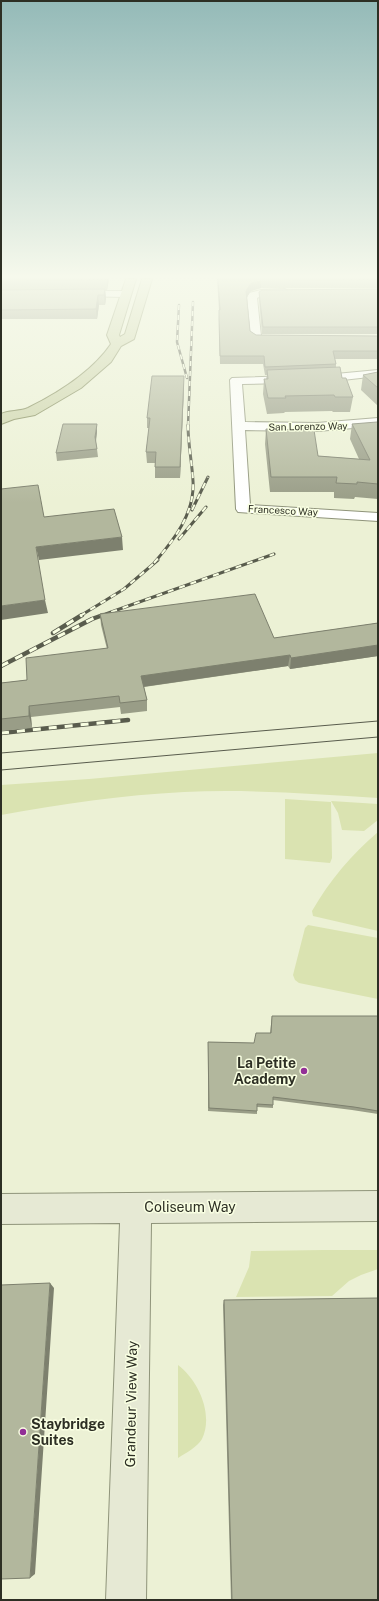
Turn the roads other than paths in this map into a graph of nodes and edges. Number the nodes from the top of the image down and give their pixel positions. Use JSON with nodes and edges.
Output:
{"nodes":[{"id":1,"x":111,"y":354,"type":"edge"},
{"id":2,"x":378,"y":373,"type":"edge"},
{"id":3,"x":30,"y":412,"type":"junction"},
{"id":4,"x":1,"y":420,"type":"edge"},
{"id":5,"x":378,"y":422,"type":"edge"},
{"id":6,"x":239,"y":426,"type":"junction"},
{"id":7,"x":14,"y":428,"type":"dead end"},
{"id":8,"x":378,"y":517,"type":"edge"},
{"id":9,"x":378,"y":1206,"type":"edge"},
{"id":10,"x":136,"y":1208,"type":"junction"},
{"id":11,"x":1,"y":1209,"type":"edge"},
{"id":12,"x":126,"y":1600,"type":"edge"}],
"edges":[{"from":1,"to":3,"type":"main road"},
{"from":2,"to":6,"type":"street","name":"Francesco Way"},
{"from":3,"to":4,"type":"main road"},
{"from":3,"to":7,"type":"main road"},
{"from":5,"to":6,"type":"street","name":"San Lorenzo Way"},
{"from":6,"to":8,"type":"street","name":"Francesco Way"},
{"from":9,"to":10,"type":"street","name":"Coliseum Way"},
{"from":10,"to":11,"type":"street","name":"Coliseum Way"},
{"from":10,"to":12,"type":"street","name":"Grandeur View Way"}]}
